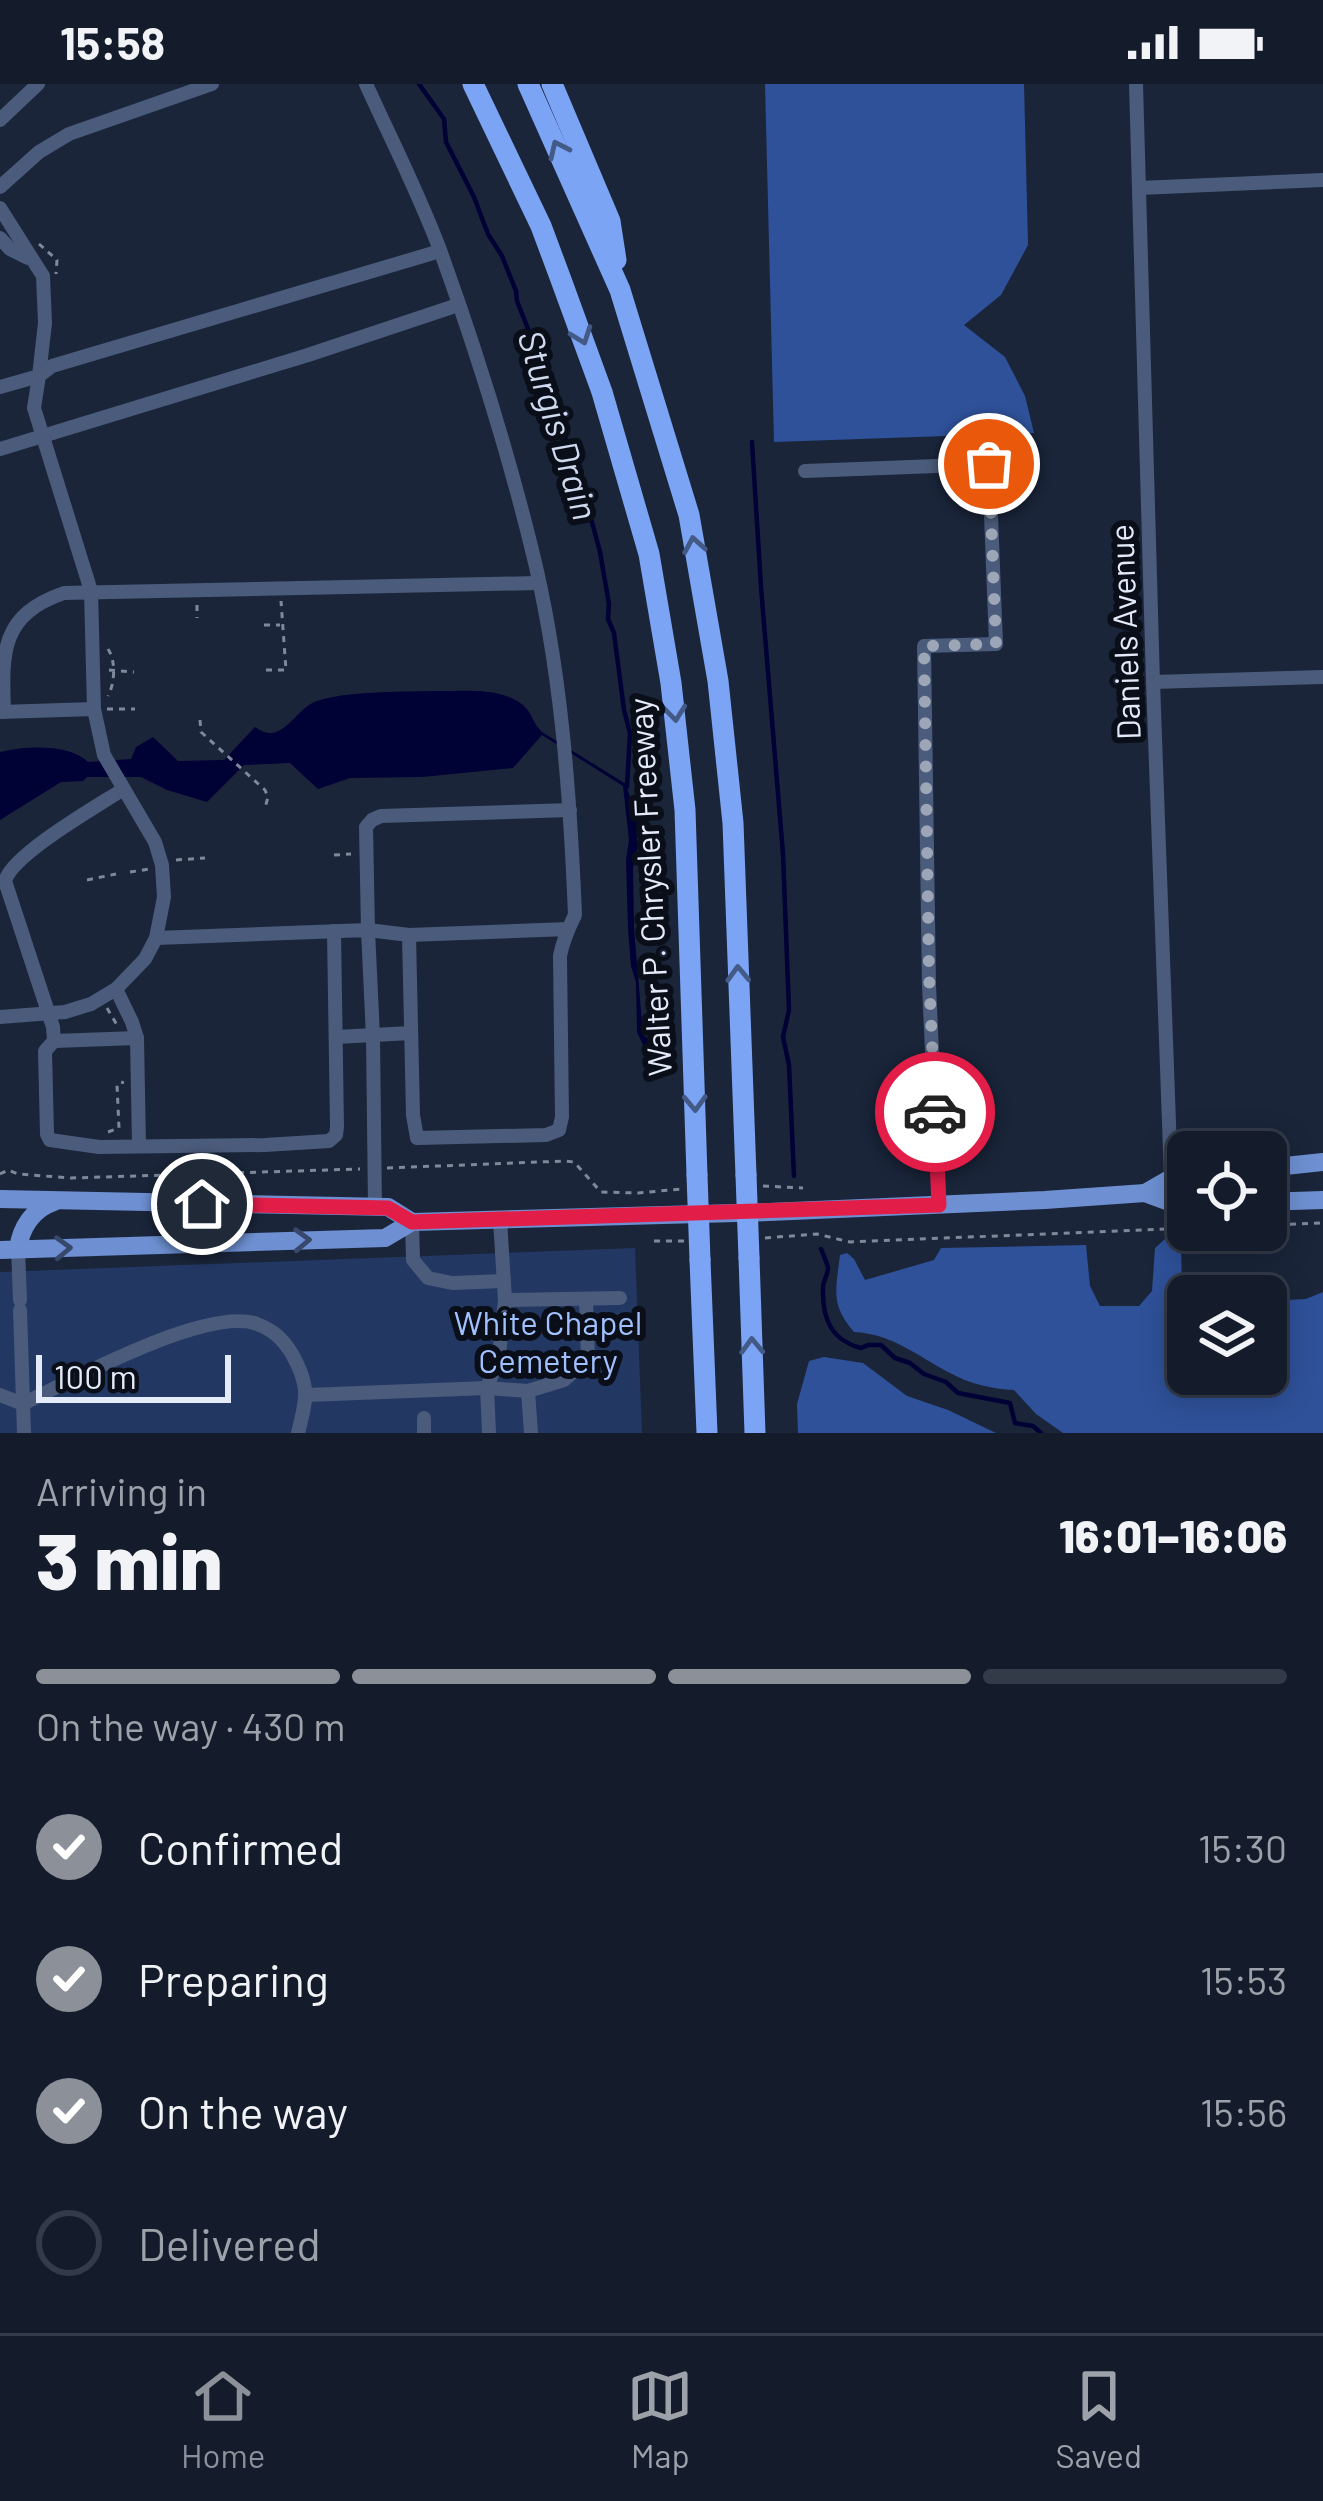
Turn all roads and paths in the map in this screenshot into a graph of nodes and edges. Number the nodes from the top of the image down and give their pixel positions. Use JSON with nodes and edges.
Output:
{"nodes":[{"id":1,"x":38,"y":84,"type":"edge"},
{"id":2,"x":212,"y":84,"type":"edge"},
{"id":3,"x":366,"y":84,"type":"edge"},
{"id":4,"x":473,"y":84,"type":"edge"},
{"id":5,"x":528,"y":84,"type":"edge"},
{"id":6,"x":552,"y":84,"type":"edge"},
{"id":7,"x":1136,"y":84,"type":"edge"},
{"id":8,"x":0,"y":120,"type":"edge"},
{"id":9,"x":1323,"y":180,"type":"edge"},
{"id":10,"x":0,"y":188,"type":"edge"},
{"id":11,"x":1139,"y":188,"type":"junction"},
{"id":12,"x":0,"y":208,"type":"edge"},
{"id":13,"x":0,"y":238,"type":"edge"},
{"id":14,"x":440,"y":251,"type":"junction"},
{"id":15,"x":33,"y":260,"type":"junction"},
{"id":16,"x":620,"y":290,"type":"junction"},
{"id":17,"x":458,"y":304,"type":"junction"},
{"id":18,"x":39,"y":376,"type":"junction"},
{"id":19,"x":0,"y":387,"type":"edge"},
{"id":20,"x":42,"y":437,"type":"junction"},
{"id":21,"x":0,"y":449,"type":"edge"},
{"id":22,"x":805,"y":471,"type":"dead end"},
{"id":23,"x":538,"y":583,"type":"junction"},
{"id":24,"x":91,"y":591,"type":"junction"},
{"id":25,"x":275,"y":595,"type":"dead end"},
{"id":26,"x":196,"y":597,"type":"dead end"},
{"id":27,"x":197,"y":618,"type":"dead end"},
{"id":28,"x":264,"y":625,"type":"dead end"},
{"id":29,"x":284,"y":625,"type":"junction"},
{"id":30,"x":105,"y":644,"type":"dead end"},
{"id":31,"x":1,"y":664,"type":"edge"},
{"id":32,"x":111,"y":670,"type":"junction"},
{"id":33,"x":266,"y":670,"type":"dead end"},
{"id":34,"x":134,"y":672,"type":"dead end"},
{"id":35,"x":1323,"y":676,"type":"edge"},
{"id":36,"x":1153,"y":682,"type":"junction"},
{"id":37,"x":135,"y":709,"type":"dead end"},
{"id":38,"x":2,"y":712,"type":"edge"},
{"id":39,"x":102,"y":713,"type":"junction"},
{"id":40,"x":200,"y":720,"type":"dead end"},
{"id":41,"x":121,"y":788,"type":"junction"},
{"id":42,"x":266,"y":808,"type":"dead end"},
{"id":43,"x":571,"y":810,"type":"junction"},
{"id":44,"x":358,"y":854,"type":"dead end"},
{"id":45,"x":334,"y":855,"type":"dead end"},
{"id":46,"x":205,"y":858,"type":"dead end"},
{"id":47,"x":176,"y":860,"type":"dead end"},
{"id":48,"x":130,"y":872,"type":"dead end"},
{"id":49,"x":116,"y":874,"type":"dead end"},
{"id":50,"x":87,"y":880,"type":"dead end"},
{"id":51,"x":153,"y":880,"type":"dead end"},
{"id":52,"x":568,"y":929,"type":"junction"},
{"id":53,"x":368,"y":930,"type":"junction"},
{"id":54,"x":334,"y":931,"type":"junction"},
{"id":55,"x":409,"y":935,"type":"junction"},
{"id":56,"x":156,"y":938,"type":"junction"},
{"id":57,"x":116,"y":989,"type":"junction"},
{"id":58,"x":106,"y":1006,"type":"dead end"},
{"id":59,"x":48,"y":1014,"type":"junction"},
{"id":60,"x":0,"y":1017,"type":"edge"},
{"id":61,"x":119,"y":1030,"type":"dead end"},
{"id":62,"x":411,"y":1033,"type":"junction"},
{"id":63,"x":136,"y":1037,"type":"junction"},
{"id":64,"x":336,"y":1037,"type":"junction"},
{"id":65,"x":374,"y":1037,"type":"junction"},
{"id":66,"x":54,"y":1041,"type":"junction"},
{"id":67,"x":123,"y":1081,"type":"dead end"},
{"id":68,"x":1177,"y":1131,"type":"edge"},
{"id":69,"x":99,"y":1138,"type":"dead end"},
{"id":70,"x":139,"y":1146,"type":"junction"},
{"id":71,"x":1323,"y":1162,"type":"edge"},
{"id":72,"x":100,"y":1166,"type":"dead end"},
{"id":73,"x":1287,"y":1166,"type":"edge"},
{"id":74,"x":375,"y":1168,"type":"junction"},
{"id":75,"x":0,"y":1174,"type":"edge"},
{"id":76,"x":100,"y":1176,"type":"junction"},
{"id":77,"x":755,"y":1180,"type":"junction"},
{"id":78,"x":688,"y":1182,"type":"junction"},
{"id":79,"x":1167,"y":1183,"type":"edge"},
{"id":80,"x":803,"y":1188,"type":"dead end"},
{"id":81,"x":1145,"y":1193,"type":"junction"},
{"id":82,"x":0,"y":1199,"type":"edge"},
{"id":83,"x":1320,"y":1199,"type":"edge"},
{"id":84,"x":59,"y":1200,"type":"junction"},
{"id":85,"x":1167,"y":1201,"type":"edge"},
{"id":86,"x":1287,"y":1201,"type":"edge"},
{"id":87,"x":231,"y":1204,"type":"junction"},
{"id":88,"x":939,"y":1205,"type":"junction"},
{"id":89,"x":375,"y":1207,"type":"junction"},
{"id":90,"x":500,"y":1220,"type":"junction"},
{"id":91,"x":412,"y":1222,"type":"junction"},
{"id":92,"x":1323,"y":1223,"type":"edge"},
{"id":93,"x":1287,"y":1224,"type":"edge"},
{"id":94,"x":1167,"y":1229,"type":"edge"},
{"id":95,"x":767,"y":1238,"type":"dead end"},
{"id":96,"x":654,"y":1241,"type":"dead end"},
{"id":97,"x":220,"y":1243,"type":"junction"},
{"id":98,"x":9,"y":1249,"type":"edge"},
{"id":99,"x":699,"y":1250,"type":"junction"},
{"id":100,"x":505,"y":1281,"type":"junction"},
{"id":101,"x":586,"y":1298,"type":"junction"},
{"id":102,"x":620,"y":1298,"type":"dead end"},
{"id":103,"x":506,"y":1300,"type":"junction"},
{"id":104,"x":487,"y":1388,"type":"junction"},
{"id":105,"x":528,"y":1391,"type":"junction"},
{"id":106,"x":0,"y":1395,"type":"edge"},
{"id":107,"x":307,"y":1395,"type":"junction"},
{"id":108,"x":23,"y":1404,"type":"junction"},
{"id":109,"x":24,"y":1433,"type":"edge"},
{"id":110,"x":298,"y":1433,"type":"edge"},
{"id":111,"x":489,"y":1433,"type":"edge"},
{"id":112,"x":531,"y":1433,"type":"edge"},
{"id":113,"x":706,"y":1433,"type":"edge"},
{"id":114,"x":755,"y":1433,"type":"edge"}],
"edges":[{"from":1,"to":8,"type":"street"},
{"from":2,"to":10,"type":"street"},
{"from":3,"to":14,"type":"street"},
{"from":4,"to":78,"type":"highway","name":"Walter P. Chrysler Freeway","one_way":true},
{"from":16,"to":5,"type":"highway","one_way":true},
{"from":6,"to":16,"type":"highway"},
{"from":7,"to":11,"type":"street","name":"Daniels Avenue"},
{"from":9,"to":11,"type":"street"},
{"from":11,"to":36,"type":"street","name":"Daniels Avenue"},
{"from":12,"to":15,"type":"street"},
{"from":13,"to":15,"type":"street"},
{"from":14,"to":17,"type":"street"},
{"from":14,"to":18,"type":"street"},
{"from":15,"to":18,"type":"street"},
{"from":77,"to":16,"type":"highway","one_way":true},
{"from":17,"to":20,"type":"street"},
{"from":17,"to":23,"type":"street"},
{"from":18,"to":19,"type":"street"},
{"from":18,"to":20,"type":"street"},
{"from":20,"to":21,"type":"street"},
{"from":20,"to":24,"type":"street"},
{"from":22,"to":88,"type":"street"},
{"from":23,"to":24,"type":"street"},
{"from":23,"to":43,"type":"street"},
{"from":24,"to":31,"type":"street"},
{"from":24,"to":39,"type":"street"},
{"from":25,"to":29,"type":"path"},
{"from":26,"to":27,"type":"path"},
{"from":28,"to":29,"type":"path"},
{"from":29,"to":33,"type":"path"},
{"from":30,"to":32,"type":"path"},
{"from":31,"to":38,"type":"street"},
{"from":32,"to":34,"type":"path"},
{"from":32,"to":39,"type":"path"},
{"from":35,"to":36,"type":"street"},
{"from":36,"to":68,"type":"street","name":"Daniels Avenue"},
{"from":37,"to":39,"type":"path"},
{"from":38,"to":39,"type":"street"},
{"from":39,"to":41,"type":"street"},
{"from":40,"to":42,"type":"path"},
{"from":41,"to":56,"type":"street"},
{"from":41,"to":59,"type":"street"},
{"from":43,"to":52,"type":"street"},
{"from":43,"to":53,"type":"street"},
{"from":44,"to":45,"type":"path"},
{"from":46,"to":47,"type":"path"},
{"from":48,"to":51,"type":"path"},
{"from":49,"to":50,"type":"path"},
{"from":52,"to":55,"type":"street"},
{"from":52,"to":62,"type":"street"},
{"from":53,"to":54,"type":"street"},
{"from":53,"to":55,"type":"street"},
{"from":53,"to":65,"type":"street"},
{"from":54,"to":56,"type":"street"},
{"from":54,"to":64,"type":"street"},
{"from":55,"to":62,"type":"street"},
{"from":56,"to":57,"type":"street"},
{"from":57,"to":59,"type":"street"},
{"from":57,"to":63,"type":"street"},
{"from":58,"to":61,"type":"path"},
{"from":59,"to":60,"type":"street"},
{"from":59,"to":66,"type":"street"},
{"from":62,"to":65,"type":"street"},
{"from":63,"to":66,"type":"street"},
{"from":63,"to":70,"type":"street"},
{"from":64,"to":65,"type":"street"},
{"from":64,"to":70,"type":"street"},
{"from":65,"to":74,"type":"street"},
{"from":66,"to":70,"type":"street"},
{"from":67,"to":69,"type":"path"},
{"from":71,"to":73,"type":"main road"},
{"from":72,"to":76,"type":"path"},
{"from":74,"to":76,"type":"path"},
{"from":74,"to":78,"type":"path"},
{"from":74,"to":89,"type":"street"},
{"from":75,"to":76,"type":"path"},
{"from":77,"to":80,"type":"path"},
{"from":114,"to":77,"type":"highway","one_way":true,"bridge":true},
{"from":78,"to":99,"type":"highway","name":"Walter P. Chrysler Freeway","bridge":true},
{"from":79,"to":81,"type":"main road"},
{"from":81,"to":85,"type":"main road"},
{"from":81,"to":88,"type":"main road"},
{"from":82,"to":84,"type":"main road"},
{"from":83,"to":86,"type":"main road"},
{"from":84,"to":87,"type":"main road"},
{"from":84,"to":98,"type":"main road"},
{"from":87,"to":89,"type":"main road"},
{"from":87,"to":97,"type":"main road"},
{"from":88,"to":90,"type":"main road"},
{"from":89,"to":91,"type":"main road"},
{"from":90,"to":91,"type":"main road"},
{"from":90,"to":100,"type":"street"},
{"from":97,"to":91,"type":"main road","one_way":true},
{"from":91,"to":100,"type":"street"},
{"from":92,"to":93,"type":"path"},
{"from":94,"to":95,"type":"path"},
{"from":96,"to":99,"type":"path"},
{"from":98,"to":97,"type":"main road","one_way":true},
{"from":98,"to":108,"type":"street"},
{"from":99,"to":113,"type":"highway","name":"Walter P. Chrysler Freeway"},
{"from":100,"to":103,"type":"street"},
{"from":101,"to":102,"type":"street"},
{"from":101,"to":103,"type":"street"},
{"from":101,"to":105,"type":"street"},
{"from":103,"to":104,"type":"street"},
{"from":104,"to":105,"type":"street"},
{"from":104,"to":107,"type":"street"},
{"from":104,"to":111,"type":"street"},
{"from":105,"to":112,"type":"street"},
{"from":106,"to":108,"type":"street"},
{"from":107,"to":108,"type":"street"},
{"from":107,"to":110,"type":"street"},
{"from":108,"to":109,"type":"street"}]}
